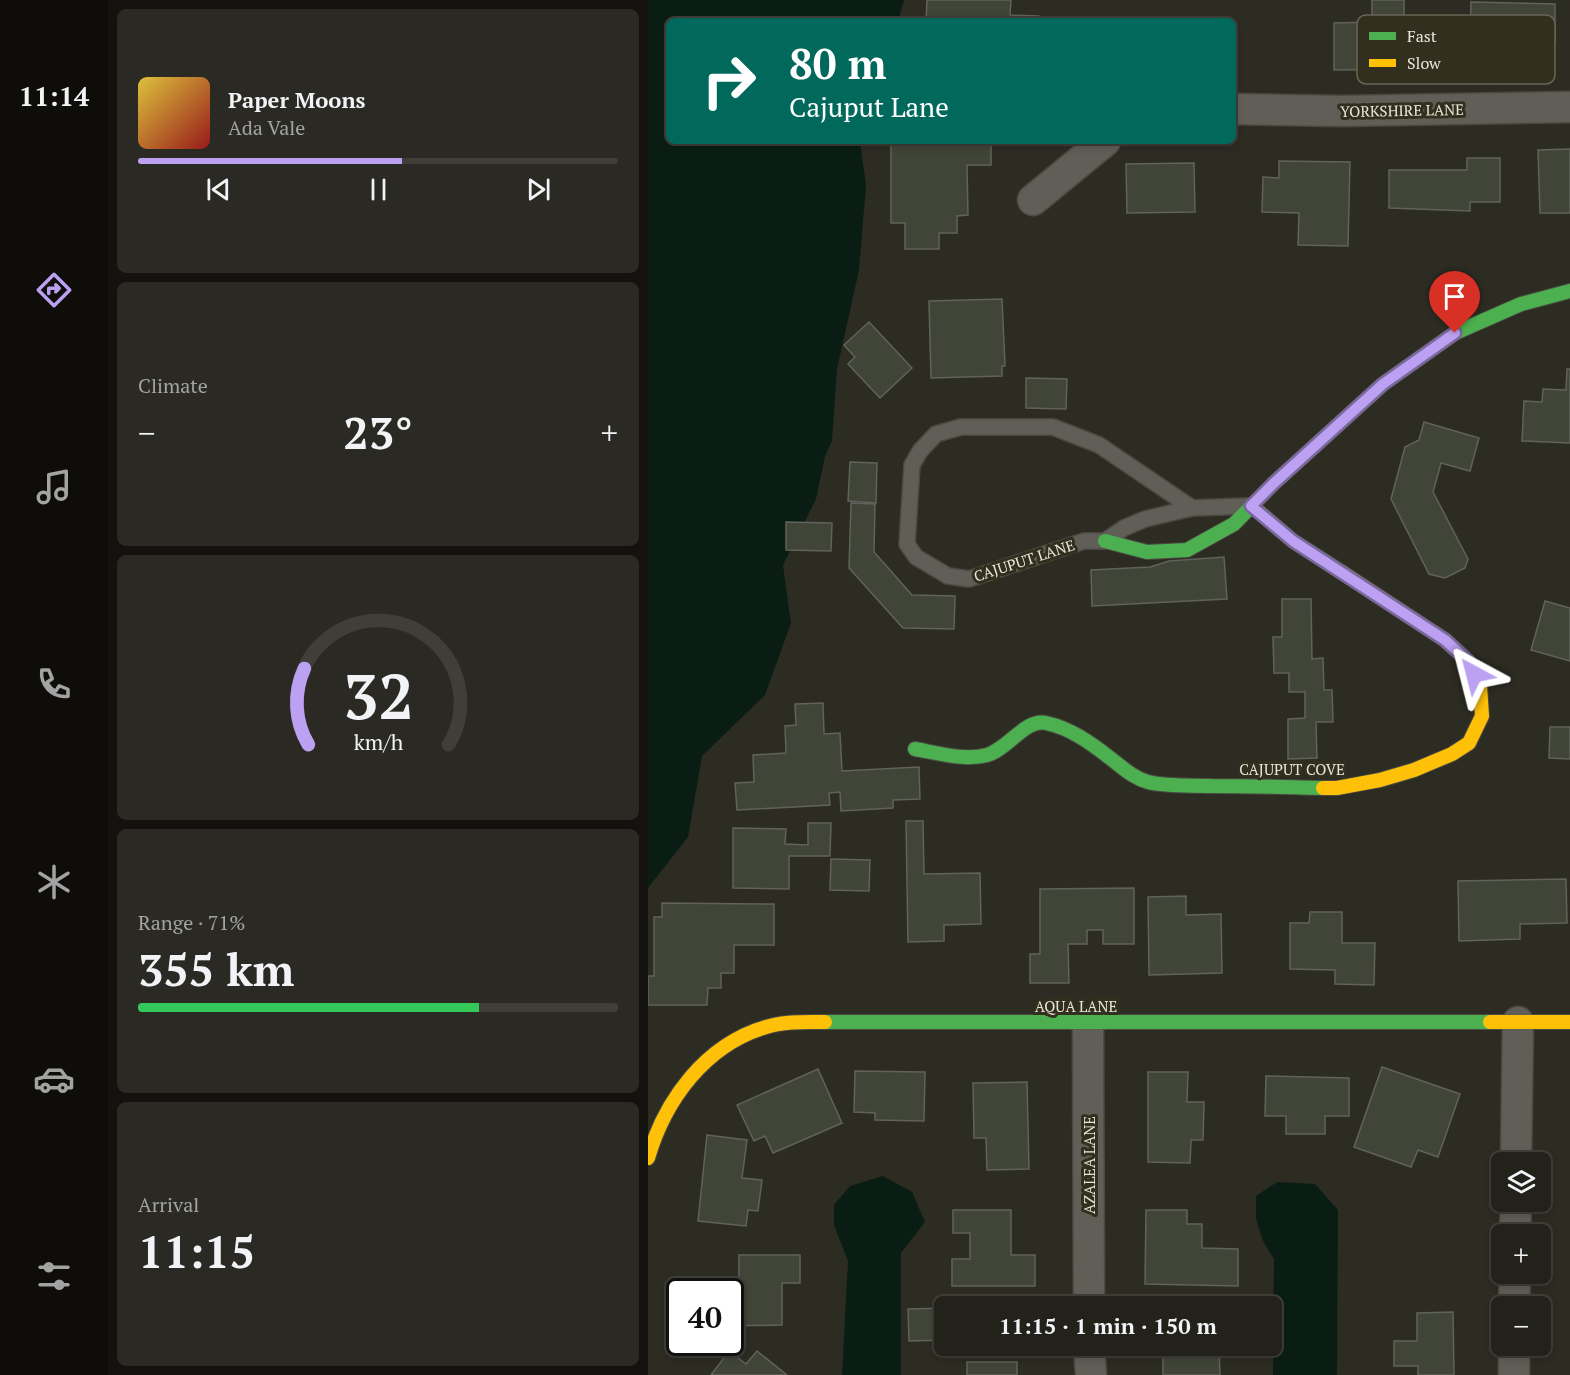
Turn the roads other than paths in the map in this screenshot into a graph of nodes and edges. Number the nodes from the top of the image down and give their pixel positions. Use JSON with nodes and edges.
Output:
{"nodes":[{"id":1,"x":1570,"y":107,"type":"edge"},
{"id":2,"x":1236,"y":109,"type":"edge"},
{"id":3,"x":1101,"y":144,"type":"edge"},
{"id":4,"x":1033,"y":200,"type":"dead end"},
{"id":5,"x":1570,"y":291,"type":"edge"},
{"id":6,"x":1251,"y":506,"type":"junction"},
{"id":7,"x":1192,"y":508,"type":"junction"},
{"id":8,"x":1105,"y":541,"type":"junction"},
{"id":9,"x":915,"y":749,"type":"dead end"},
{"id":10,"x":1518,"y":1022,"type":"junction"},
{"id":11,"x":1570,"y":1022,"type":"edge"},
{"id":12,"x":1088,"y":1023,"type":"junction"},
{"id":13,"x":1516,"y":1152,"type":"edge"},
{"id":14,"x":648,"y":1158,"type":"edge"},
{"id":15,"x":1089,"y":1296,"type":"edge"},
{"id":16,"x":1090,"y":1356,"type":"edge"},
{"id":17,"x":1514,"y":1356,"type":"edge"},
{"id":18,"x":1091,"y":1375,"type":"edge"},
{"id":19,"x":1514,"y":1375,"type":"edge"}],
"edges":[{"from":1,"to":2,"type":"street","name":"YORKSHIRE LANE"},
{"from":3,"to":4,"type":"street"},
{"from":5,"to":6,"type":"street","name":"CAJUPUT LANE"},
{"from":6,"to":7,"type":"lane"},
{"from":6,"to":8,"type":"street","name":"CAJUPUT LANE"},
{"from":6,"to":9,"type":"street","name":"CAJUPUT COVE"},
{"from":7,"to":8,"type":"lane"},
{"from":7,"to":8,"type":"lane","name":"CAJUPUT LANE"},
{"from":10,"to":11,"type":"street","name":"AQUA LANE"},
{"from":10,"to":12,"type":"street","name":"AQUA LANE"},
{"from":10,"to":13,"type":"street"},
{"from":12,"to":14,"type":"street","name":"AQUA LANE"},
{"from":12,"to":15,"type":"street","name":"AZALEA LANE"},
{"from":16,"to":18,"type":"street"},
{"from":17,"to":19,"type":"street"}]}
